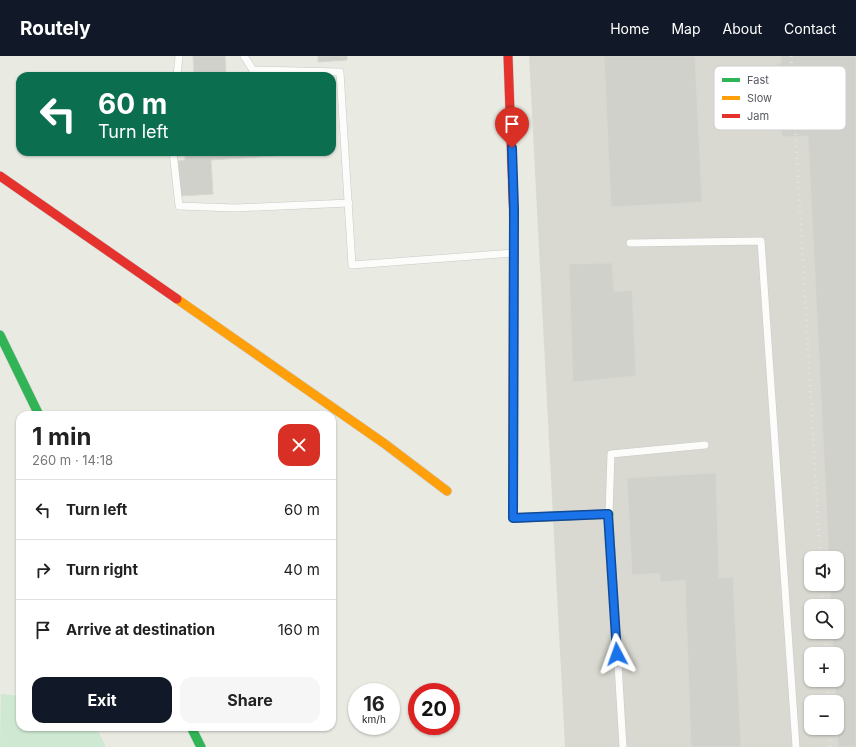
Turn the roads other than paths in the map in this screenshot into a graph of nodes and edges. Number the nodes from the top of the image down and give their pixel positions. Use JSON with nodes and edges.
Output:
{"nodes":[{"id":1,"x":179,"y":56,"type":"edge"},
{"id":2,"x":244,"y":56,"type":"edge"},
{"id":3,"x":508,"y":56,"type":"edge"},
{"id":4,"x":177,"y":72,"type":"edge"},
{"id":5,"x":173,"y":156,"type":"edge"},
{"id":6,"x":0,"y":176,"type":"edge"},
{"id":7,"x":349,"y":203,"type":"junction"},
{"id":8,"x":630,"y":243,"type":"dead end"},
{"id":9,"x":514,"y":253,"type":"junction"},
{"id":10,"x":0,"y":335,"type":"edge"},
{"id":11,"x":37,"y":411,"type":"edge"},
{"id":12,"x":704,"y":445,"type":"dead end"},
{"id":13,"x":447,"y":491,"type":"dead end"},
{"id":14,"x":608,"y":514,"type":"junction"},
{"id":15,"x":193,"y":731,"type":"edge"},
{"id":16,"x":201,"y":747,"type":"edge"},
{"id":17,"x":623,"y":747,"type":"edge"},
{"id":18,"x":796,"y":747,"type":"edge"}],
"edges":[{"from":1,"to":4,"type":"lane"},
{"from":2,"to":7,"type":"lane"},
{"from":3,"to":9,"type":"street"},
{"from":5,"to":7,"type":"lane"},
{"from":6,"to":13,"type":"street"},
{"from":7,"to":9,"type":"lane"},
{"from":8,"to":18,"type":"lane"},
{"from":9,"to":14,"type":"street"},
{"from":10,"to":11,"type":"street"},
{"from":12,"to":14,"type":"lane"},
{"from":14,"to":17,"type":"lane"},
{"from":15,"to":16,"type":"street"}]}
